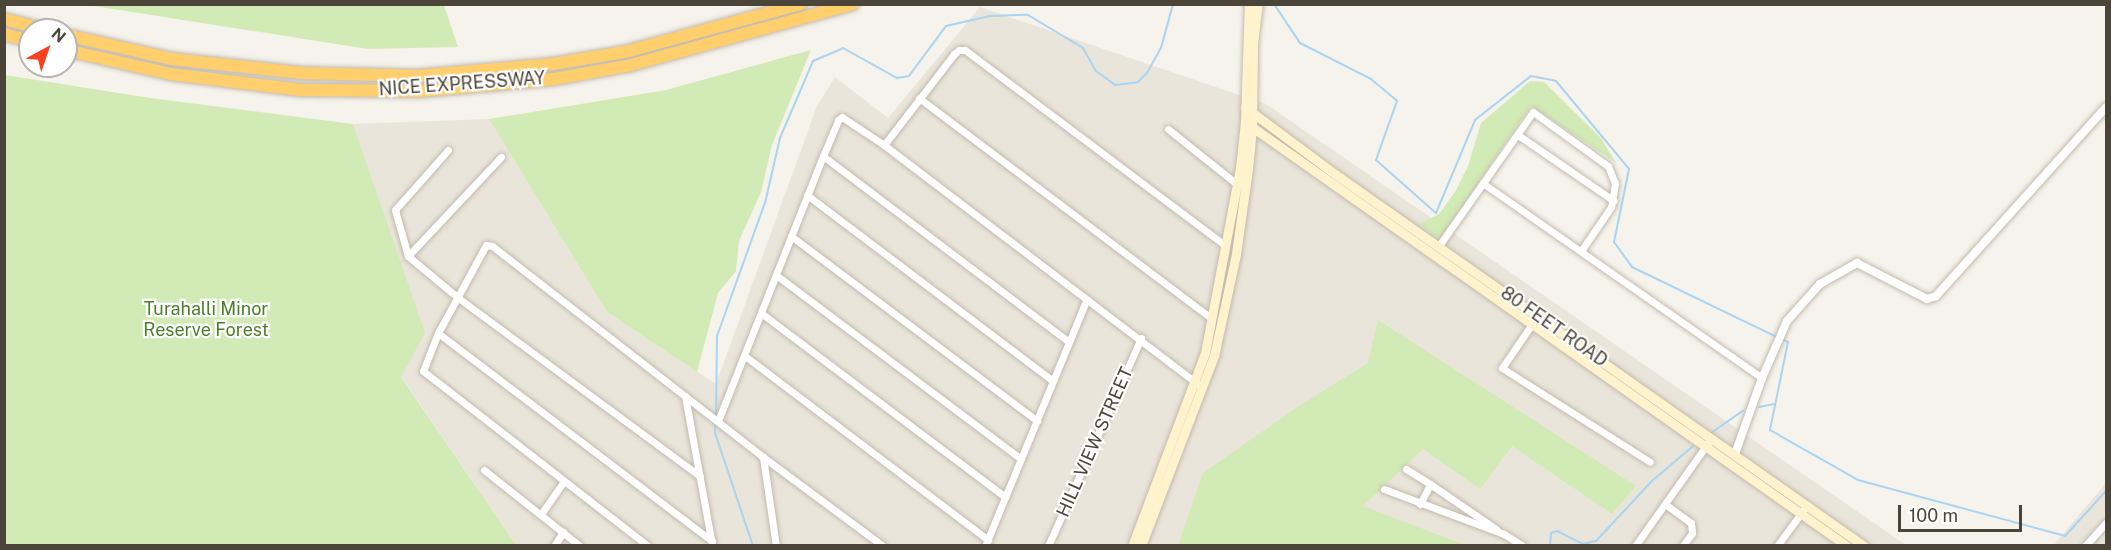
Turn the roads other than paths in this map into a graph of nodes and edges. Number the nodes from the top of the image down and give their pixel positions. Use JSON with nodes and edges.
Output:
{"nodes":[{"id":1,"x":801,"y":4,"type":"edge"},
{"id":2,"x":853,"y":4,"type":"edge"},
{"id":3,"x":1249,"y":4,"type":"edge"},
{"id":4,"x":1258,"y":4,"type":"edge"},
{"id":5,"x":78,"y":38,"type":"edge"},
{"id":6,"x":78,"y":53,"type":"edge"},
{"id":7,"x":919,"y":98,"type":"junction"},
{"id":8,"x":2106,"y":107,"type":"edge"},
{"id":9,"x":1249,"y":110,"type":"junction"},
{"id":10,"x":1249,"y":125,"type":"junction"},
{"id":11,"x":1168,"y":129,"type":"dead end"},
{"id":12,"x":1518,"y":135,"type":"junction"},
{"id":13,"x":884,"y":145,"type":"junction"},
{"id":14,"x":448,"y":150,"type":"dead end"},
{"id":15,"x":823,"y":156,"type":"junction"},
{"id":16,"x":501,"y":157,"type":"dead end"},
{"id":17,"x":1484,"y":184,"type":"junction"},
{"id":18,"x":1238,"y":185,"type":"junction"},
{"id":19,"x":807,"y":195,"type":"junction"},
{"id":20,"x":1614,"y":201,"type":"junction"},
{"id":21,"x":791,"y":236,"type":"junction"},
{"id":22,"x":1226,"y":246,"type":"junction"},
{"id":23,"x":1438,"y":247,"type":"junction"},
{"id":24,"x":1581,"y":251,"type":"junction"},
{"id":25,"x":408,"y":256,"type":"junction"},
{"id":26,"x":776,"y":275,"type":"junction"},
{"id":27,"x":457,"y":297,"type":"junction"},
{"id":28,"x":1087,"y":299,"type":"junction"},
{"id":29,"x":761,"y":313,"type":"junction"},
{"id":30,"x":1211,"y":318,"type":"junction"},
{"id":31,"x":1532,"y":324,"type":"junction"},
{"id":32,"x":438,"y":333,"type":"junction"},
{"id":33,"x":1141,"y":338,"type":"junction"},
{"id":34,"x":1069,"y":342,"type":"junction"},
{"id":35,"x":745,"y":356,"type":"junction"},
{"id":36,"x":1761,"y":378,"type":"junction"},
{"id":37,"x":1053,"y":381,"type":"junction"},
{"id":38,"x":1199,"y":384,"type":"junction"},
{"id":39,"x":685,"y":396,"type":"junction"},
{"id":40,"x":718,"y":421,"type":"junction"},
{"id":41,"x":1037,"y":421,"type":"junction"},
{"id":42,"x":1709,"y":442,"type":"junction"},
{"id":43,"x":1735,"y":454,"type":"junction"},
{"id":44,"x":763,"y":457,"type":"junction"},
{"id":45,"x":1021,"y":459,"type":"junction"},
{"id":46,"x":1650,"y":462,"type":"dead end"},
{"id":47,"x":1406,"y":469,"type":"dead end"},
{"id":48,"x":484,"y":470,"type":"dead end"},
{"id":49,"x":700,"y":476,"type":"junction"},
{"id":50,"x":564,"y":481,"type":"junction"},
{"id":51,"x":1430,"y":484,"type":"junction"},
{"id":52,"x":1384,"y":489,"type":"dead end"},
{"id":53,"x":1005,"y":497,"type":"junction"},
{"id":54,"x":1420,"y":504,"type":"junction"},
{"id":55,"x":1665,"y":504,"type":"junction"},
{"id":56,"x":1804,"y":509,"type":"junction"},
{"id":57,"x":541,"y":514,"type":"junction"},
{"id":58,"x":2106,"y":523,"type":"edge"},
{"id":59,"x":563,"y":532,"type":"junction"},
{"id":60,"x":1504,"y":534,"type":"junction"},
{"id":61,"x":712,"y":543,"type":"edge"},
{"id":62,"x":986,"y":543,"type":"edge"},
{"id":63,"x":777,"y":544,"type":"edge"},
{"id":64,"x":554,"y":546,"type":"edge"},
{"id":65,"x":580,"y":546,"type":"edge"},
{"id":66,"x":648,"y":546,"type":"edge"},
{"id":67,"x":883,"y":546,"type":"edge"},
{"id":68,"x":1048,"y":546,"type":"edge"},
{"id":69,"x":1132,"y":546,"type":"edge"},
{"id":70,"x":1141,"y":546,"type":"edge"},
{"id":71,"x":1523,"y":546,"type":"edge"},
{"id":72,"x":1635,"y":546,"type":"edge"},
{"id":73,"x":1683,"y":546,"type":"edge"},
{"id":74,"x":1777,"y":546,"type":"edge"},
{"id":75,"x":1847,"y":546,"type":"edge"},
{"id":76,"x":1864,"y":546,"type":"edge"},
{"id":77,"x":2085,"y":546,"type":"edge"}],
"edges":[{"from":1,"to":5,"type":"highway","name":"NICE EXPRESSWAY"},
{"from":2,"to":6,"type":"highway","name":"NICE EXPRESSWAY"},
{"from":3,"to":9,"type":"main road"},
{"from":4,"to":9,"type":"main road"},
{"from":7,"to":13,"type":"street"},
{"from":7,"to":22,"type":"street"},
{"from":7,"to":30,"type":"street"},
{"from":8,"to":36,"type":"street"},
{"from":9,"to":10,"type":"main road"},
{"from":9,"to":23,"type":"main road","name":"80 FEET ROAD"},
{"from":10,"to":18,"type":"main road"},
{"from":10,"to":31,"type":"main road","name":"80 FEET ROAD"},
{"from":10,"to":38,"type":"main road"},
{"from":11,"to":18,"type":"street"},
{"from":12,"to":17,"type":"street"},
{"from":12,"to":20,"type":"street"},
{"from":12,"to":20,"type":"street"},
{"from":13,"to":15,"type":"street"},
{"from":13,"to":28,"type":"street"},
{"from":14,"to":25,"type":"street"},
{"from":15,"to":19,"type":"street"},
{"from":15,"to":34,"type":"street"},
{"from":16,"to":25,"type":"street"},
{"from":17,"to":23,"type":"street"},
{"from":17,"to":24,"type":"street"},
{"from":18,"to":22,"type":"main road"},
{"from":19,"to":21,"type":"street"},
{"from":19,"to":37,"type":"street"},
{"from":20,"to":24,"type":"street"},
{"from":21,"to":26,"type":"street"},
{"from":21,"to":41,"type":"street"},
{"from":22,"to":30,"type":"main road"},
{"from":23,"to":42,"type":"main road","name":"80 FEET ROAD"},
{"from":24,"to":36,"type":"street"},
{"from":25,"to":27,"type":"street"},
{"from":26,"to":29,"type":"street"},
{"from":26,"to":45,"type":"street"},
{"from":27,"to":32,"type":"street"},
{"from":27,"to":39,"type":"street"},
{"from":27,"to":49,"type":"street"},
{"from":28,"to":33,"type":"street"},
{"from":28,"to":34,"type":"street"},
{"from":29,"to":35,"type":"street"},
{"from":29,"to":53,"type":"street"},
{"from":30,"to":38,"type":"main road"},
{"from":31,"to":42,"type":"main road","name":"80 FEET ROAD"},
{"from":31,"to":46,"type":"street"},
{"from":32,"to":50,"type":"street"},
{"from":32,"to":61,"type":"street"},
{"from":33,"to":38,"type":"street"},
{"from":33,"to":68,"type":"street","name":"HILL VIEW STREET"},
{"from":34,"to":37,"type":"street"},
{"from":35,"to":40,"type":"street"},
{"from":35,"to":62,"type":"street"},
{"from":36,"to":43,"type":"street"},
{"from":37,"to":41,"type":"street"},
{"from":38,"to":69,"type":"main road"},
{"from":38,"to":70,"type":"main road"},
{"from":39,"to":40,"type":"street"},
{"from":39,"to":49,"type":"street"},
{"from":40,"to":44,"type":"street"},
{"from":41,"to":45,"type":"street"},
{"from":42,"to":43,"type":"main road","name":"80 FEET ROAD"},
{"from":42,"to":55,"type":"street"},
{"from":42,"to":56,"type":"main road","name":"80 FEET ROAD"},
{"from":43,"to":56,"type":"main road","name":"80 FEET ROAD"},
{"from":44,"to":63,"type":"street"},
{"from":44,"to":67,"type":"street"},
{"from":45,"to":53,"type":"street"},
{"from":47,"to":51,"type":"street"},
{"from":48,"to":57,"type":"street"},
{"from":49,"to":61,"type":"street"},
{"from":50,"to":57,"type":"street"},
{"from":50,"to":66,"type":"street"},
{"from":51,"to":54,"type":"street"},
{"from":51,"to":60,"type":"street"},
{"from":52,"to":54,"type":"street"},
{"from":53,"to":62,"type":"street"},
{"from":54,"to":60,"type":"street"},
{"from":55,"to":72,"type":"street"},
{"from":55,"to":73,"type":"street"},
{"from":56,"to":74,"type":"street"},
{"from":56,"to":75,"type":"main road","name":"80 FEET ROAD"},
{"from":56,"to":76,"type":"main road","name":"80 FEET ROAD"},
{"from":57,"to":59,"type":"street"},
{"from":58,"to":77,"type":"street"},
{"from":59,"to":64,"type":"street"},
{"from":59,"to":65,"type":"street"},
{"from":60,"to":71,"type":"street"}]}
